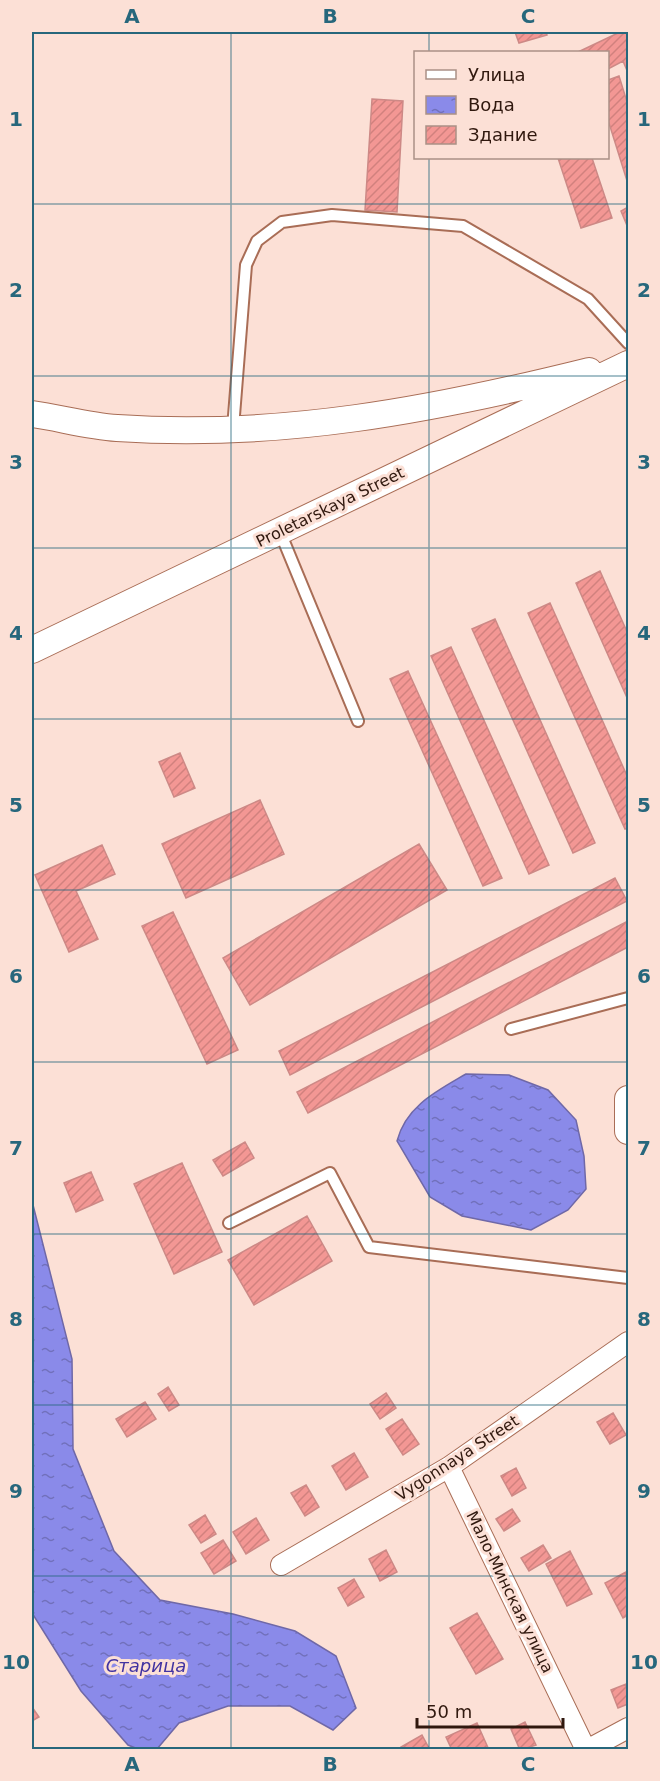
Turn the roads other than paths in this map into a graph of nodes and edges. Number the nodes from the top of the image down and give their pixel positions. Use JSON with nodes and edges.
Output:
{"nodes":[{"id":1,"x":628,"y":343,"type":"edge"},
{"id":2,"x":628,"y":363,"type":"edge"},
{"id":3,"x":32,"y":414,"type":"edge"},
{"id":4,"x":233,"y":428,"type":"junction"},
{"id":5,"x":280,"y":531,"type":"junction"},
{"id":6,"x":32,"y":650,"type":"edge"},
{"id":7,"x":358,"y":721,"type":"dead end"},
{"id":8,"x":628,"y":998,"type":"edge"},
{"id":9,"x":511,"y":1029,"type":"dead end"},
{"id":10,"x":628,"y":1100,"type":"edge"},
{"id":11,"x":628,"y":1131,"type":"edge"},
{"id":12,"x":229,"y":1223,"type":"dead end"},
{"id":13,"x":628,"y":1278,"type":"edge"},
{"id":14,"x":628,"y":1342,"type":"edge"},
{"id":15,"x":448,"y":1467,"type":"junction"},
{"id":16,"x":281,"y":1565,"type":"dead end"},
{"id":17,"x":628,"y":1728,"type":"edge"},
{"id":18,"x":587,"y":1749,"type":"edge"}],
"edges":[{"from":1,"to":4,"type":"lane"},
{"from":2,"to":4,"type":"street"},
{"from":2,"to":5,"type":"street","name":"Proletarskaya Street"},
{"from":3,"to":4,"type":"street"},
{"from":5,"to":6,"type":"street","name":"Proletarskaya Street"},
{"from":5,"to":7,"type":"lane"},
{"from":8,"to":9,"type":"lane"},
{"from":10,"to":11,"type":"street"},
{"from":12,"to":13,"type":"lane"},
{"from":14,"to":15,"type":"street","name":"Vygonnaya Street"},
{"from":15,"to":16,"type":"street","name":"Vygonnaya Street"},
{"from":15,"to":18,"type":"street","name":"Мало-Минская улица"},
{"from":17,"to":18,"type":"street"}]}
